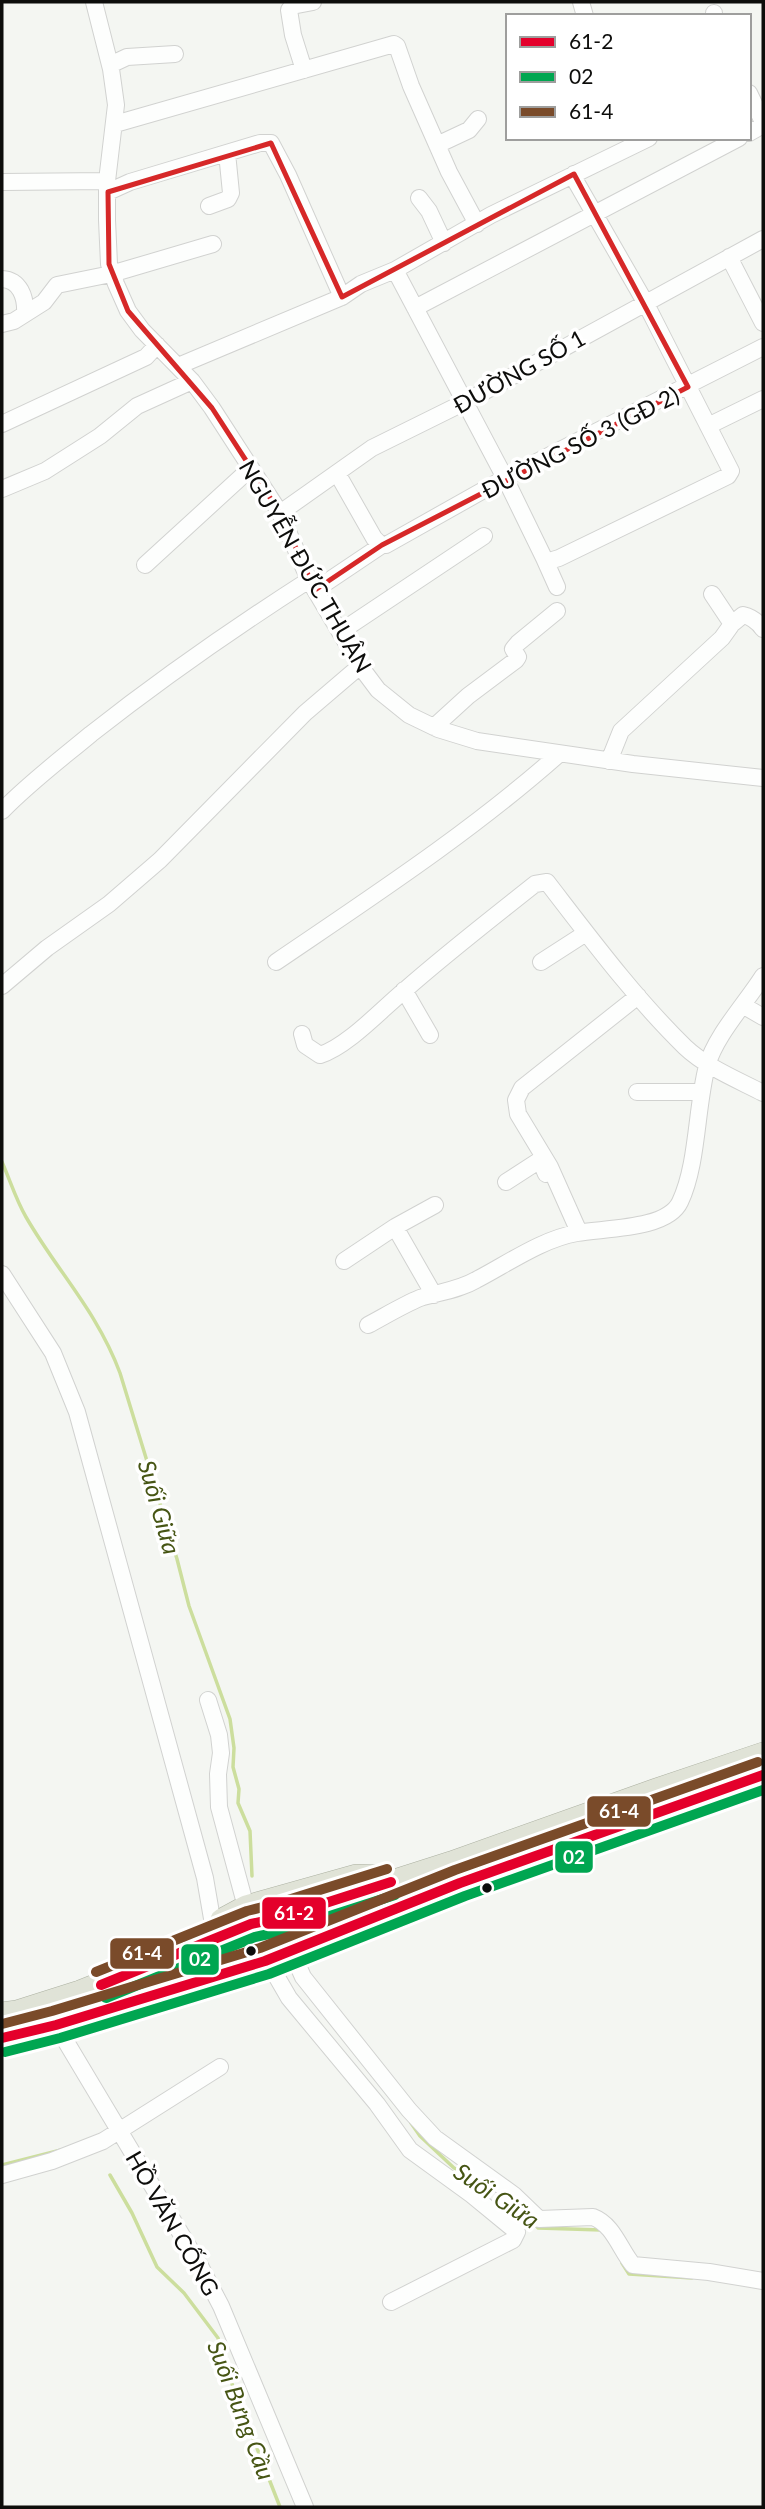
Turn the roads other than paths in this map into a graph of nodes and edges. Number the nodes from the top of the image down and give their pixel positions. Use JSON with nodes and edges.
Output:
{"nodes":[{"id":1,"x":94,"y":2,"type":"edge"},
{"id":2,"x":313,"y":2,"type":"edge"},
{"id":3,"x":175,"y":54,"type":"dead end"},
{"id":4,"x":110,"y":65,"type":"junction"},
{"id":5,"x":304,"y":70,"type":"junction"},
{"id":6,"x":751,"y":97,"type":"edge"},
{"id":7,"x":478,"y":119,"type":"dead end"},
{"id":8,"x":115,"y":124,"type":"junction"},
{"id":9,"x":763,"y":124,"type":"edge"},
{"id":10,"x":645,"y":140,"type":"edge"},
{"id":11,"x":735,"y":140,"type":"edge"},
{"id":12,"x":437,"y":145,"type":"junction"},
{"id":13,"x":228,"y":153,"type":"junction"},
{"id":14,"x":574,"y":174,"type":"junction"},
{"id":15,"x":2,"y":182,"type":"edge"},
{"id":16,"x":108,"y":186,"type":"junction"},
{"id":17,"x":419,"y":198,"type":"dead end"},
{"id":18,"x":209,"y":206,"type":"dead end"},
{"id":19,"x":595,"y":215,"type":"junction"},
{"id":20,"x":477,"y":224,"type":"junction"},
{"id":21,"x":763,"y":239,"type":"edge"},
{"id":22,"x":444,"y":243,"type":"junction"},
{"id":23,"x":213,"y":244,"type":"dead end"},
{"id":24,"x":729,"y":257,"type":"junction"},
{"id":25,"x":395,"y":270,"type":"junction"},
{"id":26,"x":111,"y":274,"type":"junction"},
{"id":27,"x":2,"y":279,"type":"edge"},
{"id":28,"x":342,"y":297,"type":"junction"},
{"id":29,"x":645,"y":302,"type":"junction"},
{"id":30,"x":415,"y":308,"type":"junction"},
{"id":31,"x":25,"y":314,"type":"junction"},
{"id":32,"x":763,"y":323,"type":"edge"},
{"id":33,"x":2,"y":324,"type":"edge"},
{"id":34,"x":157,"y":345,"type":"junction"},
{"id":35,"x":763,"y":347,"type":"edge"},
{"id":36,"x":178,"y":366,"type":"junction"},
{"id":37,"x":192,"y":381,"type":"junction"},
{"id":38,"x":688,"y":387,"type":"junction"},
{"id":39,"x":763,"y":399,"type":"edge"},
{"id":40,"x":465,"y":402,"type":"junction"},
{"id":41,"x":2,"y":424,"type":"edge"},
{"id":42,"x":708,"y":426,"type":"junction"},
{"id":43,"x":251,"y":468,"type":"junction"},
{"id":44,"x":337,"y":473,"type":"junction"},
{"id":45,"x":505,"y":478,"type":"junction"},
{"id":46,"x":2,"y":489,"type":"edge"},
{"id":47,"x":280,"y":513,"type":"junction"},
{"id":48,"x":484,"y":536,"type":"dead end"},
{"id":49,"x":382,"y":545,"type":"junction"},
{"id":50,"x":551,"y":558,"type":"junction"},
{"id":51,"x":145,"y":565,"type":"dead end"},
{"id":52,"x":312,"y":585,"type":"junction"},
{"id":53,"x":557,"y":587,"type":"dead end"},
{"id":54,"x":712,"y":594,"type":"dead end"},
{"id":55,"x":557,"y":611,"type":"dead end"},
{"id":56,"x":732,"y":624,"type":"junction"},
{"id":57,"x":763,"y":629,"type":"edge"},
{"id":58,"x":340,"y":632,"type":"junction"},
{"id":59,"x":360,"y":666,"type":"junction"},
{"id":60,"x":433,"y":727,"type":"junction"},
{"id":61,"x":559,"y":754,"type":"junction"},
{"id":62,"x":608,"y":761,"type":"junction"},
{"id":63,"x":763,"y":778,"type":"edge"},
{"id":64,"x":2,"y":811,"type":"edge"},
{"id":65,"x":586,"y":933,"type":"junction"},
{"id":66,"x":276,"y":962,"type":"dead end"},
{"id":67,"x":541,"y":962,"type":"dead end"},
{"id":68,"x":763,"y":976,"type":"edge"},
{"id":69,"x":2,"y":986,"type":"edge"},
{"id":70,"x":404,"y":990,"type":"junction"},
{"id":71,"x":638,"y":996,"type":"junction"},
{"id":72,"x":744,"y":1006,"type":"junction"},
{"id":73,"x":763,"y":1017,"type":"edge"},
{"id":74,"x":302,"y":1034,"type":"dead end"},
{"id":75,"x":430,"y":1035,"type":"dead end"},
{"id":76,"x":708,"y":1063,"type":"junction"},
{"id":77,"x":702,"y":1092,"type":"junction"},
{"id":78,"x":637,"y":1093,"type":"dead end"},
{"id":79,"x":763,"y":1093,"type":"edge"},
{"id":80,"x":506,"y":1182,"type":"dead end"},
{"id":81,"x":435,"y":1205,"type":"dead end"},
{"id":82,"x":395,"y":1227,"type":"junction"},
{"id":83,"x":576,"y":1233,"type":"junction"},
{"id":84,"x":344,"y":1261,"type":"dead end"},
{"id":85,"x":2,"y":1274,"type":"edge"},
{"id":86,"x":435,"y":1295,"type":"junction"},
{"id":87,"x":368,"y":1325,"type":"dead end"},
{"id":88,"x":208,"y":1700,"type":"dead end"},
{"id":89,"x":763,"y":1754,"type":"edge"},
{"id":90,"x":763,"y":1775,"type":"edge"},
{"id":91,"x":396,"y":1880,"type":"junction"},
{"id":92,"x":246,"y":1907,"type":"junction"},
{"id":93,"x":215,"y":1938,"type":"junction"},
{"id":94,"x":294,"y":1955,"type":"junction"},
{"id":95,"x":269,"y":1965,"type":"junction"},
{"id":96,"x":45,"y":2003,"type":"junction"},
{"id":97,"x":2,"y":2014,"type":"edge"},
{"id":98,"x":56,"y":2025,"type":"junction"},
{"id":99,"x":2,"y":2038,"type":"edge"},
{"id":100,"x":220,"y":2067,"type":"dead end"},
{"id":101,"x":120,"y":2131,"type":"junction"},
{"id":102,"x":2,"y":2175,"type":"edge"},
{"id":103,"x":479,"y":2184,"type":"junction"},
{"id":104,"x":763,"y":2281,"type":"edge"},
{"id":105,"x":391,"y":2302,"type":"dead end"},
{"id":106,"x":305,"y":2507,"type":"edge"}],
"edges":[{"from":1,"to":4,"type":"street","name":"NGUYỄN ĐỨC THUẬN"},
{"from":2,"to":5,"type":"street"},
{"from":3,"to":4,"type":"street"},
{"from":4,"to":8,"type":"street","name":"NGUYỄN ĐỨC THUẬN"},
{"from":5,"to":8,"type":"street"},
{"from":5,"to":12,"type":"street"},
{"from":6,"to":9,"type":"street"},
{"from":7,"to":12,"type":"street"},
{"from":8,"to":16,"type":"street","name":"NGUYỄN ĐỨC THUẬN"},
{"from":10,"to":14,"type":"street"},
{"from":11,"to":19,"type":"street"},
{"from":12,"to":20,"type":"street"},
{"from":13,"to":16,"type":"street"},
{"from":13,"to":18,"type":"street"},
{"from":13,"to":28,"type":"street"},
{"from":14,"to":19,"type":"street"},
{"from":14,"to":20,"type":"street"},
{"from":15,"to":16,"type":"street"},
{"from":16,"to":26,"type":"street","name":"NGUYỄN ĐỨC THUẬN"},
{"from":17,"to":22,"type":"street"},
{"from":19,"to":29,"type":"street"},
{"from":19,"to":30,"type":"street"},
{"from":20,"to":22,"type":"street"},
{"from":21,"to":24,"type":"street","name":"ĐƯỜNG SỐ 1"},
{"from":22,"to":25,"type":"street"},
{"from":23,"to":26,"type":"street"},
{"from":24,"to":29,"type":"street","name":"ĐƯỜNG SỐ 1"},
{"from":24,"to":32,"type":"street"},
{"from":25,"to":28,"type":"street"},
{"from":25,"to":30,"type":"street"},
{"from":26,"to":31,"type":"street"},
{"from":26,"to":34,"type":"street","name":"NGUYỄN ĐỨC THUẬN"},
{"from":27,"to":31,"type":"street"},
{"from":28,"to":36,"type":"street"},
{"from":29,"to":38,"type":"street"},
{"from":29,"to":40,"type":"street","name":"ĐƯỜNG SỐ 1"},
{"from":30,"to":40,"type":"street"},
{"from":31,"to":33,"type":"street"},
{"from":34,"to":36,"type":"street","name":"NGUYỄN ĐỨC THUẬN"},
{"from":34,"to":41,"type":"street"},
{"from":35,"to":38,"type":"street","name":"ĐƯỜNG SỐ 3 (GĐ 2)"},
{"from":36,"to":37,"type":"street","name":"NGUYỄN ĐỨC THUẬN"},
{"from":37,"to":43,"type":"street","name":"NGUYỄN ĐỨC THUẬN"},
{"from":37,"to":46,"type":"street"},
{"from":38,"to":42,"type":"street"},
{"from":38,"to":45,"type":"street","name":"ĐƯỜNG SỐ 3 (GĐ 2)"},
{"from":39,"to":42,"type":"street"},
{"from":40,"to":44,"type":"street","name":"ĐƯỜNG SỐ 1"},
{"from":40,"to":45,"type":"street"},
{"from":42,"to":50,"type":"street"},
{"from":43,"to":47,"type":"street","name":"NGUYỄN ĐỨC THUẬN"},
{"from":43,"to":51,"type":"street"},
{"from":44,"to":47,"type":"street","name":"ĐƯỜNG SỐ 1"},
{"from":44,"to":49,"type":"street"},
{"from":45,"to":49,"type":"street","name":"ĐƯỜNG SỐ 3 (GĐ 2)"},
{"from":45,"to":50,"type":"street"},
{"from":47,"to":52,"type":"street","name":"NGUYỄN ĐỨC THUẬN"},
{"from":48,"to":58,"type":"street"},
{"from":49,"to":52,"type":"street","name":"ĐƯỜNG SỐ 3 (GĐ 2)"},
{"from":50,"to":53,"type":"street"},
{"from":52,"to":58,"type":"street","name":"NGUYỄN ĐỨC THUẬN"},
{"from":52,"to":64,"type":"street","name":"ĐƯỜNG SỐ 3 (GĐ 2)"},
{"from":54,"to":56,"type":"street"},
{"from":55,"to":60,"type":"street"},
{"from":56,"to":57,"type":"street"},
{"from":56,"to":62,"type":"street"},
{"from":58,"to":59,"type":"street","name":"NGUYỄN ĐỨC THUẬN"},
{"from":59,"to":60,"type":"street","name":"NGUYỄN ĐỨC THUẬN"},
{"from":59,"to":69,"type":"street"},
{"from":60,"to":61,"type":"street","name":"NGUYỄN ĐỨC THUẬN"},
{"from":61,"to":62,"type":"street","name":"NGUYỄN ĐỨC THUẬN"},
{"from":61,"to":66,"type":"street"},
{"from":62,"to":63,"type":"street","name":"NGUYỄN ĐỨC THUẬN"},
{"from":65,"to":67,"type":"street"},
{"from":65,"to":70,"type":"street"},
{"from":65,"to":71,"type":"street"},
{"from":68,"to":72,"type":"street"},
{"from":70,"to":74,"type":"street"},
{"from":70,"to":75,"type":"street"},
{"from":71,"to":76,"type":"street"},
{"from":71,"to":83,"type":"street"},
{"from":72,"to":73,"type":"street"},
{"from":72,"to":76,"type":"street"},
{"from":76,"to":77,"type":"street"},
{"from":76,"to":79,"type":"street"},
{"from":77,"to":78,"type":"street"},
{"from":77,"to":83,"type":"street"},
{"from":80,"to":83,"type":"street"},
{"from":81,"to":82,"type":"street"},
{"from":82,"to":84,"type":"street"},
{"from":82,"to":86,"type":"street"},
{"from":83,"to":86,"type":"street"},
{"from":85,"to":93,"type":"street"},
{"from":86,"to":87,"type":"street"},
{"from":88,"to":92,"type":"street"},
{"from":89,"to":91,"type":"highway"},
{"from":90,"to":94,"type":"highway"},
{"from":91,"to":92,"type":"highway"},
{"from":91,"to":93,"type":"highway"},
{"from":92,"to":93,"type":"highway"},
{"from":93,"to":96,"type":"highway"},
{"from":94,"to":95,"type":"highway"},
{"from":94,"to":103,"type":"street"},
{"from":95,"to":98,"type":"highway"},
{"from":95,"to":103,"type":"street"},
{"from":96,"to":97,"type":"highway"},
{"from":96,"to":98,"type":"highway"},
{"from":98,"to":99,"type":"highway"},
{"from":98,"to":101,"type":"street","name":"HỒ VĂN CỐNG"},
{"from":100,"to":101,"type":"street"},
{"from":101,"to":102,"type":"street"},
{"from":101,"to":106,"type":"street","name":"HỒ VĂN CỐNG"},
{"from":103,"to":104,"type":"street"},
{"from":103,"to":105,"type":"street"}]}
